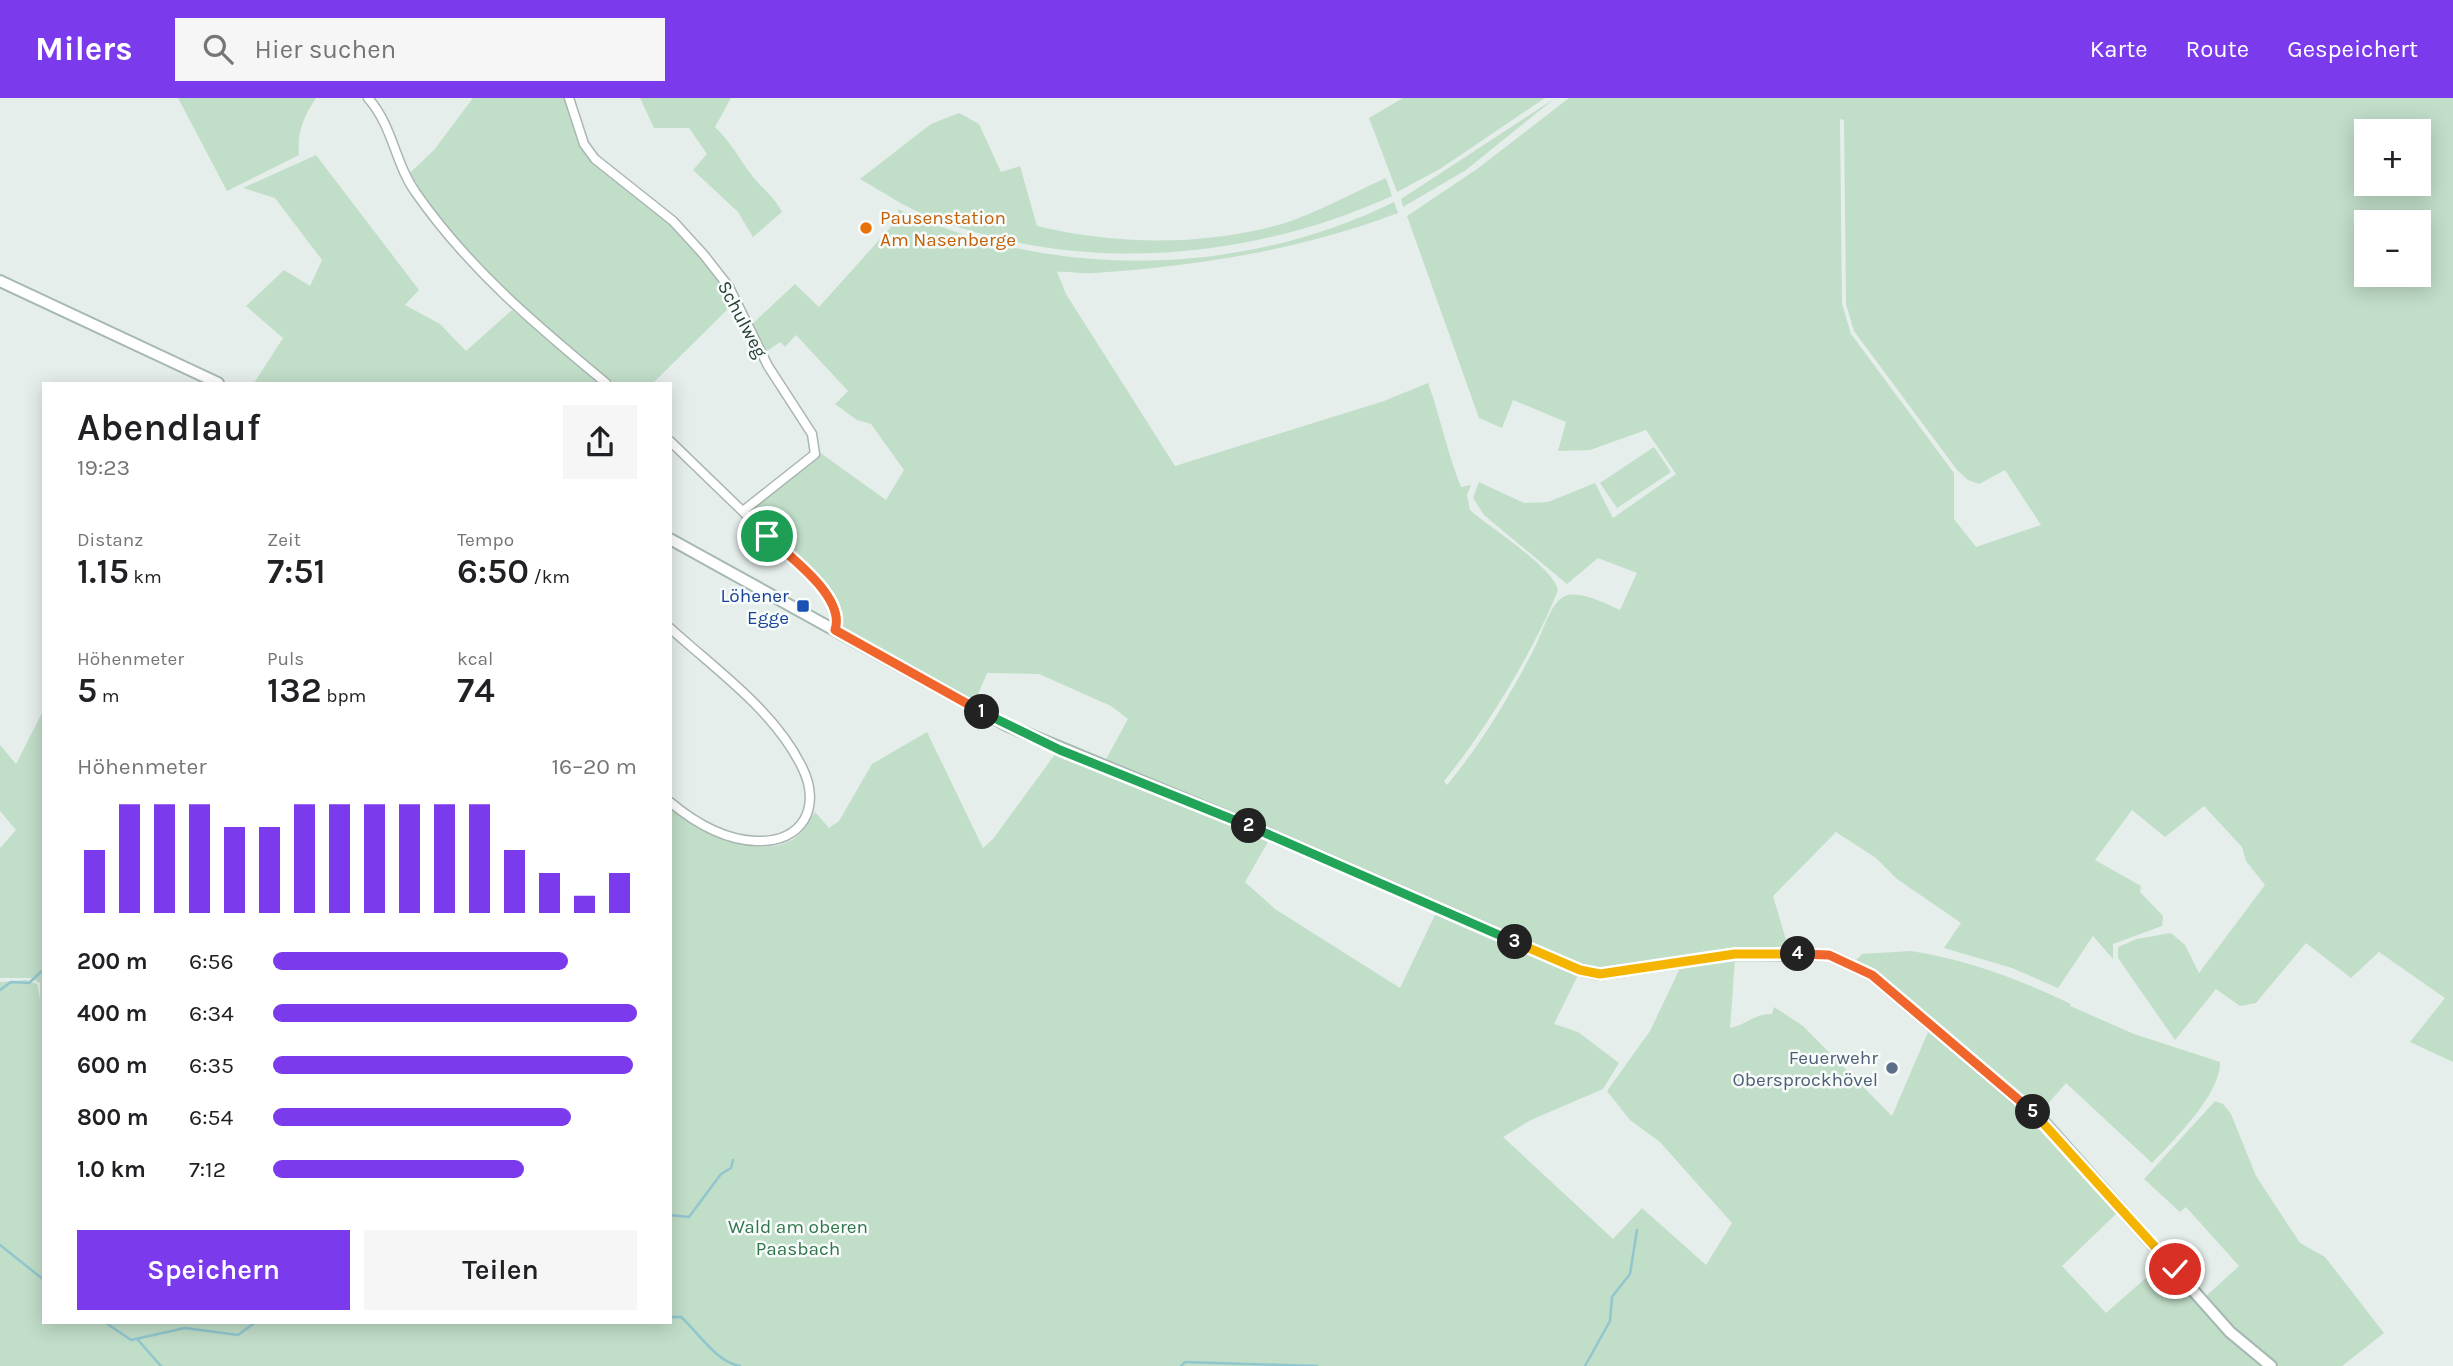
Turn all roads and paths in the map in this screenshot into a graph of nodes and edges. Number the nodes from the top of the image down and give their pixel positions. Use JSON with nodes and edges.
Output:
{"nodes":[{"id":1,"x":368,"y":98,"type":"edge"},
{"id":2,"x":569,"y":98,"type":"edge"},
{"id":3,"x":0,"y":281,"type":"edge"},
{"id":4,"x":216,"y":382,"type":"edge"},
{"id":5,"x":605,"y":382,"type":"edge"},
{"id":6,"x":672,"y":443,"type":"edge"},
{"id":7,"x":743,"y":511,"type":"junction"},
{"id":8,"x":672,"y":540,"type":"edge"},
{"id":9,"x":672,"y":630,"type":"edge"},
{"id":10,"x":835,"y":630,"type":"junction"},
{"id":11,"x":672,"y":804,"type":"edge"},
{"id":12,"x":2271,"y":1366,"type":"edge"}],
"edges":[{"from":1,"to":5,"type":"street"},
{"from":2,"to":7,"type":"street","name":"Schulweg"},
{"from":3,"to":4,"type":"street"},
{"from":6,"to":7,"type":"street"},
{"from":7,"to":10,"type":"street"},
{"from":8,"to":10,"type":"street"},
{"from":9,"to":11,"type":"street"},
{"from":10,"to":12,"type":"street"}]}
